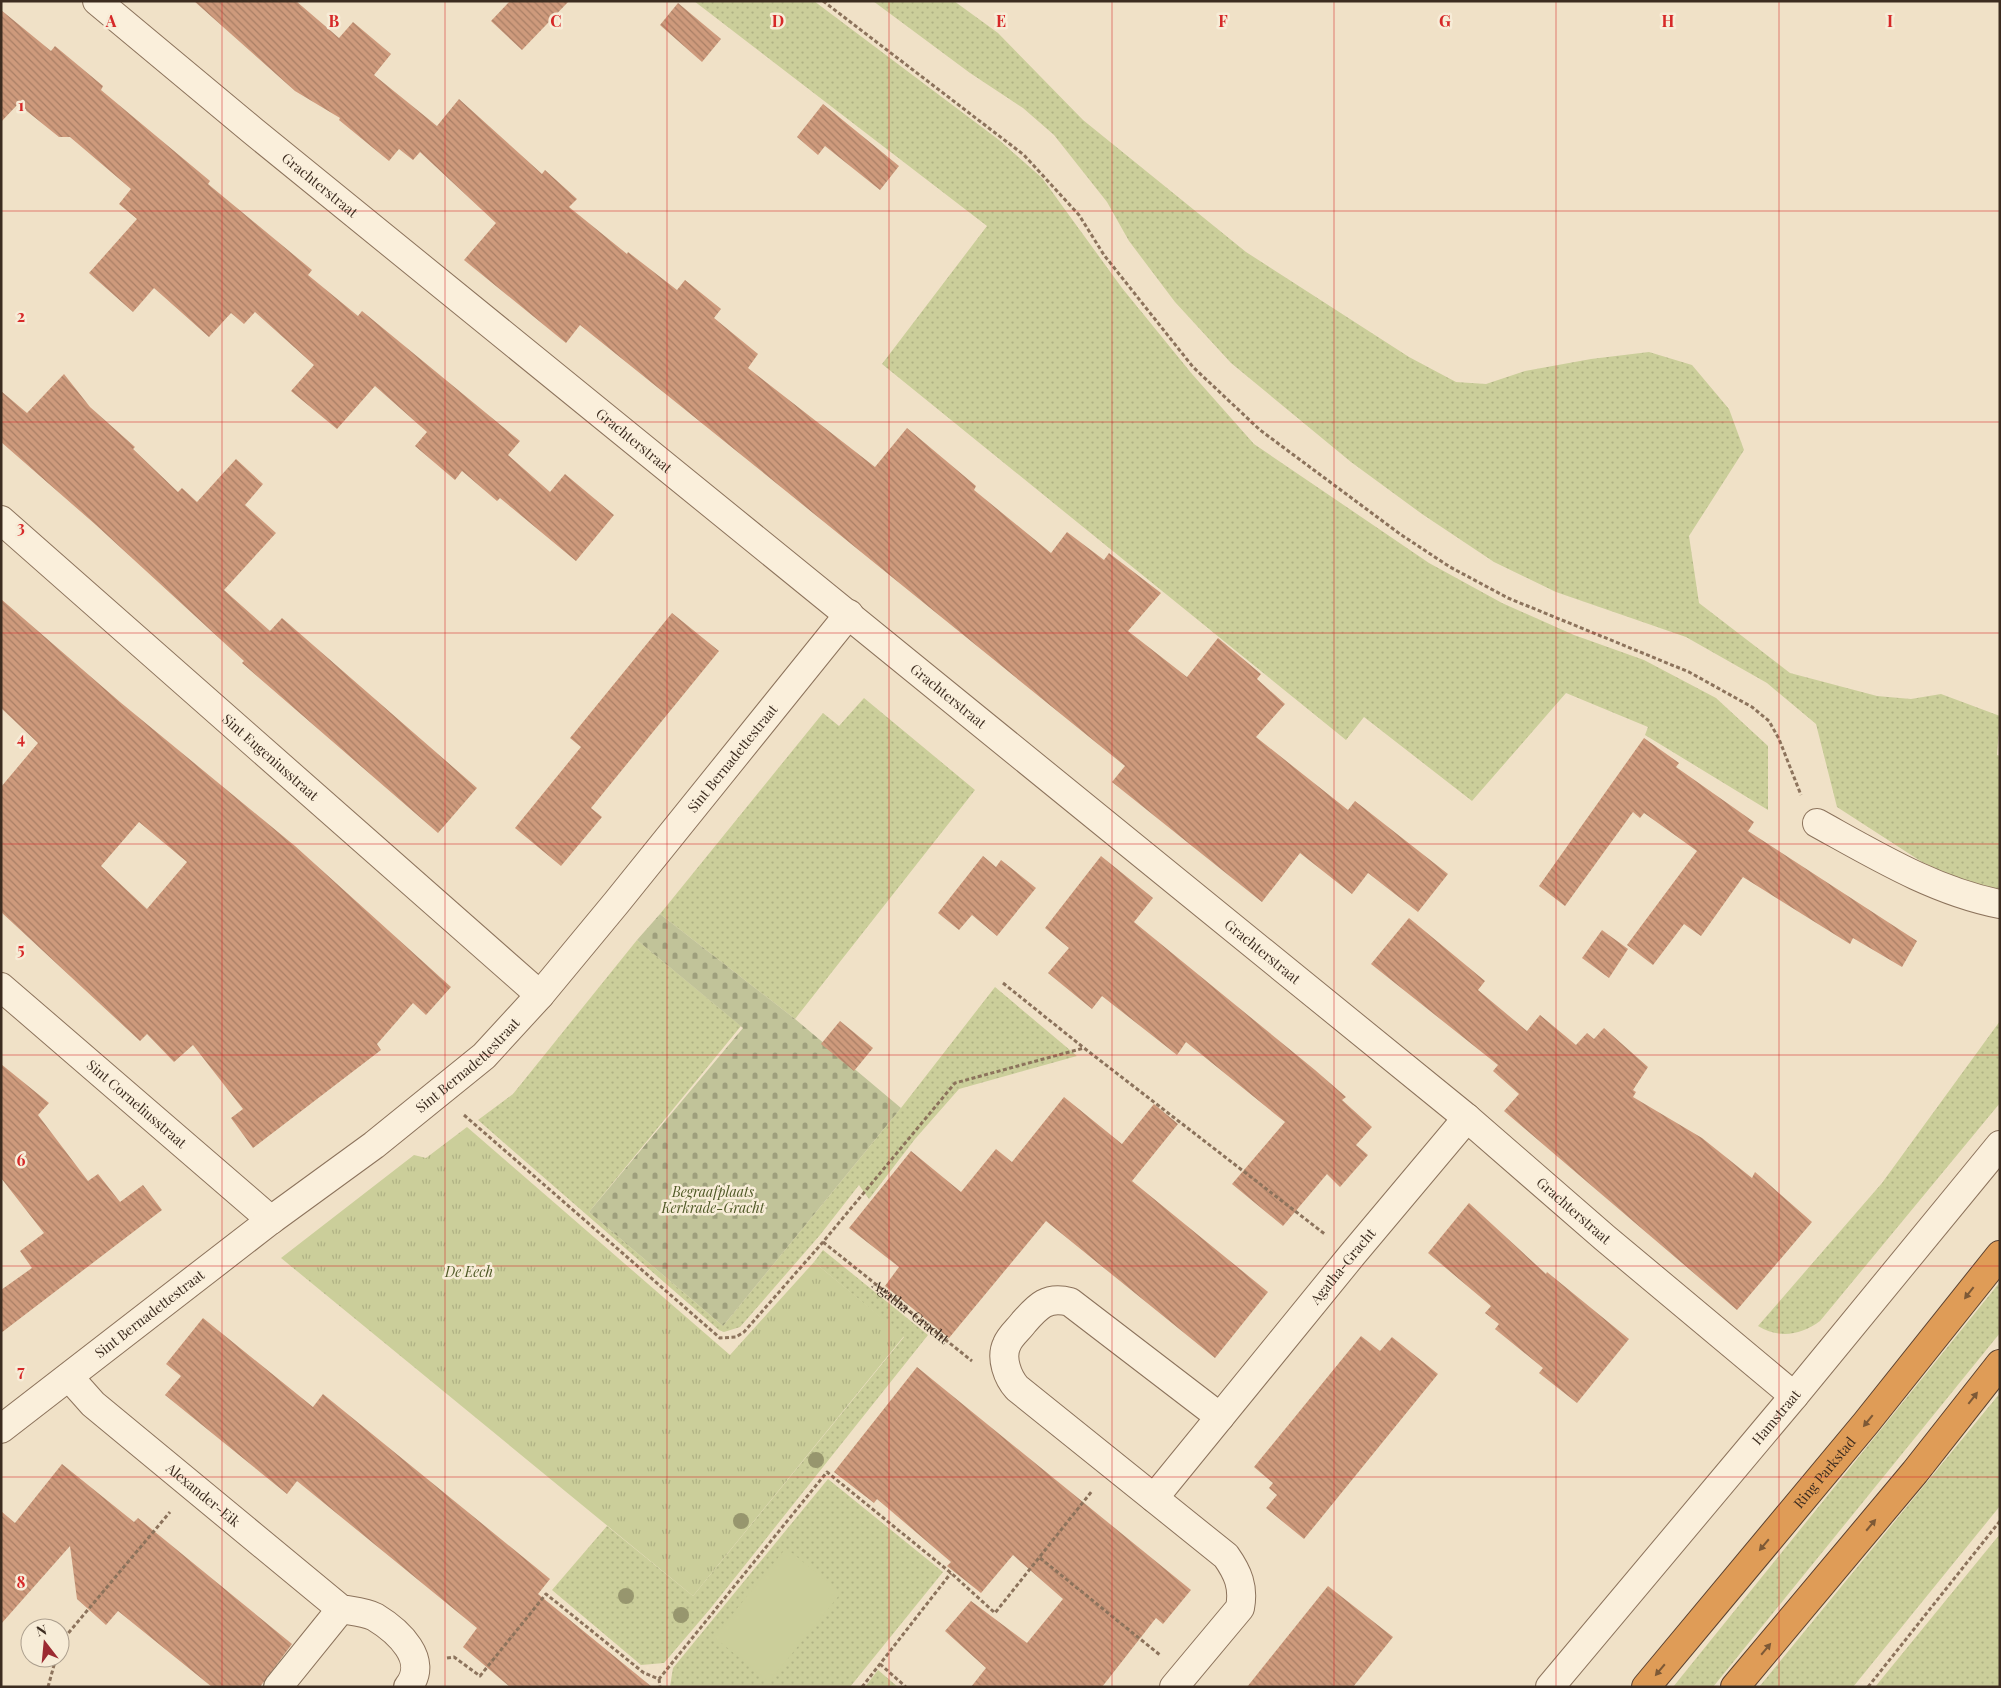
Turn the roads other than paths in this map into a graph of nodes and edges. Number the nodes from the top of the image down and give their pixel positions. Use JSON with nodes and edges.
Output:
{"nodes":[{"id":1,"x":97,"y":1,"type":"edge"},
{"id":2,"x":1,"y":520,"type":"edge"},
{"id":3,"x":849,"y":614,"type":"junction"},
{"id":4,"x":1817,"y":823,"type":"road end"},
{"id":5,"x":2000,"y":904,"type":"edge"},
{"id":6,"x":1,"y":987,"type":"edge"},
{"id":7,"x":540,"y":995,"type":"junction"},
{"id":8,"x":1467,"y":1118,"type":"junction"},
{"id":9,"x":2000,"y":1145,"type":"edge"},
{"id":10,"x":271,"y":1220,"type":"junction"},
{"id":11,"x":2000,"y":1255,"type":"edge"},
{"id":12,"x":2000,"y":1364,"type":"edge"},
{"id":13,"x":69,"y":1377,"type":"junction"},
{"id":14,"x":1794,"y":1396,"type":"junction"},
{"id":15,"x":1220,"y":1417,"type":"junction"},
{"id":16,"x":1,"y":1429,"type":"edge"},
{"id":17,"x":1154,"y":1498,"type":"junction"},
{"id":18,"x":342,"y":1609,"type":"junction"},
{"id":19,"x":412,"y":1675,"type":"edge"},
{"id":20,"x":1179,"y":1681,"type":"edge"},
{"id":21,"x":278,"y":1687,"type":"edge"},
{"id":22,"x":1550,"y":1687,"type":"edge"},
{"id":23,"x":1646,"y":1687,"type":"edge"},
{"id":24,"x":1735,"y":1687,"type":"edge"}],
"edges":[{"from":1,"to":3,"type":"street","name":"Grachterstraat"},
{"from":2,"to":7,"type":"street","name":"Sint Eugeniusstraat"},
{"from":3,"to":7,"type":"street","name":"Sint Bernadettestraat"},
{"from":3,"to":8,"type":"street","name":"Grachterstraat"},
{"from":4,"to":5,"type":"street"},
{"from":6,"to":10,"type":"street","name":"Sint Corneliusstraat"},
{"from":7,"to":10,"type":"street","name":"Sint Bernadettestraat"},
{"from":8,"to":14,"type":"street","name":"Grachterstraat"},
{"from":8,"to":15,"type":"street","name":"Agatha-Gracht"},
{"from":9,"to":14,"type":"street","name":"Hamstraat"},
{"from":10,"to":13,"type":"street","name":"Sint Bernadettestraat"},
{"from":11,"to":23,"type":"highway","name":"Ring Parkstad","one_way":true},
{"from":24,"to":12,"type":"highway","one_way":true},
{"from":13,"to":16,"type":"street","name":"Sint Bernadettestraat"},
{"from":13,"to":18,"type":"street","name":"Alexander-Eik"},
{"from":14,"to":22,"type":"street","name":"Hamstraat"},
{"from":15,"to":17,"type":"street","name":"Agatha-Gracht"},
{"from":15,"to":17,"type":"street"},
{"from":17,"to":20,"type":"street"},
{"from":18,"to":19,"type":"street","name":"Alexander-Eik"},
{"from":18,"to":21,"type":"street"}]}
